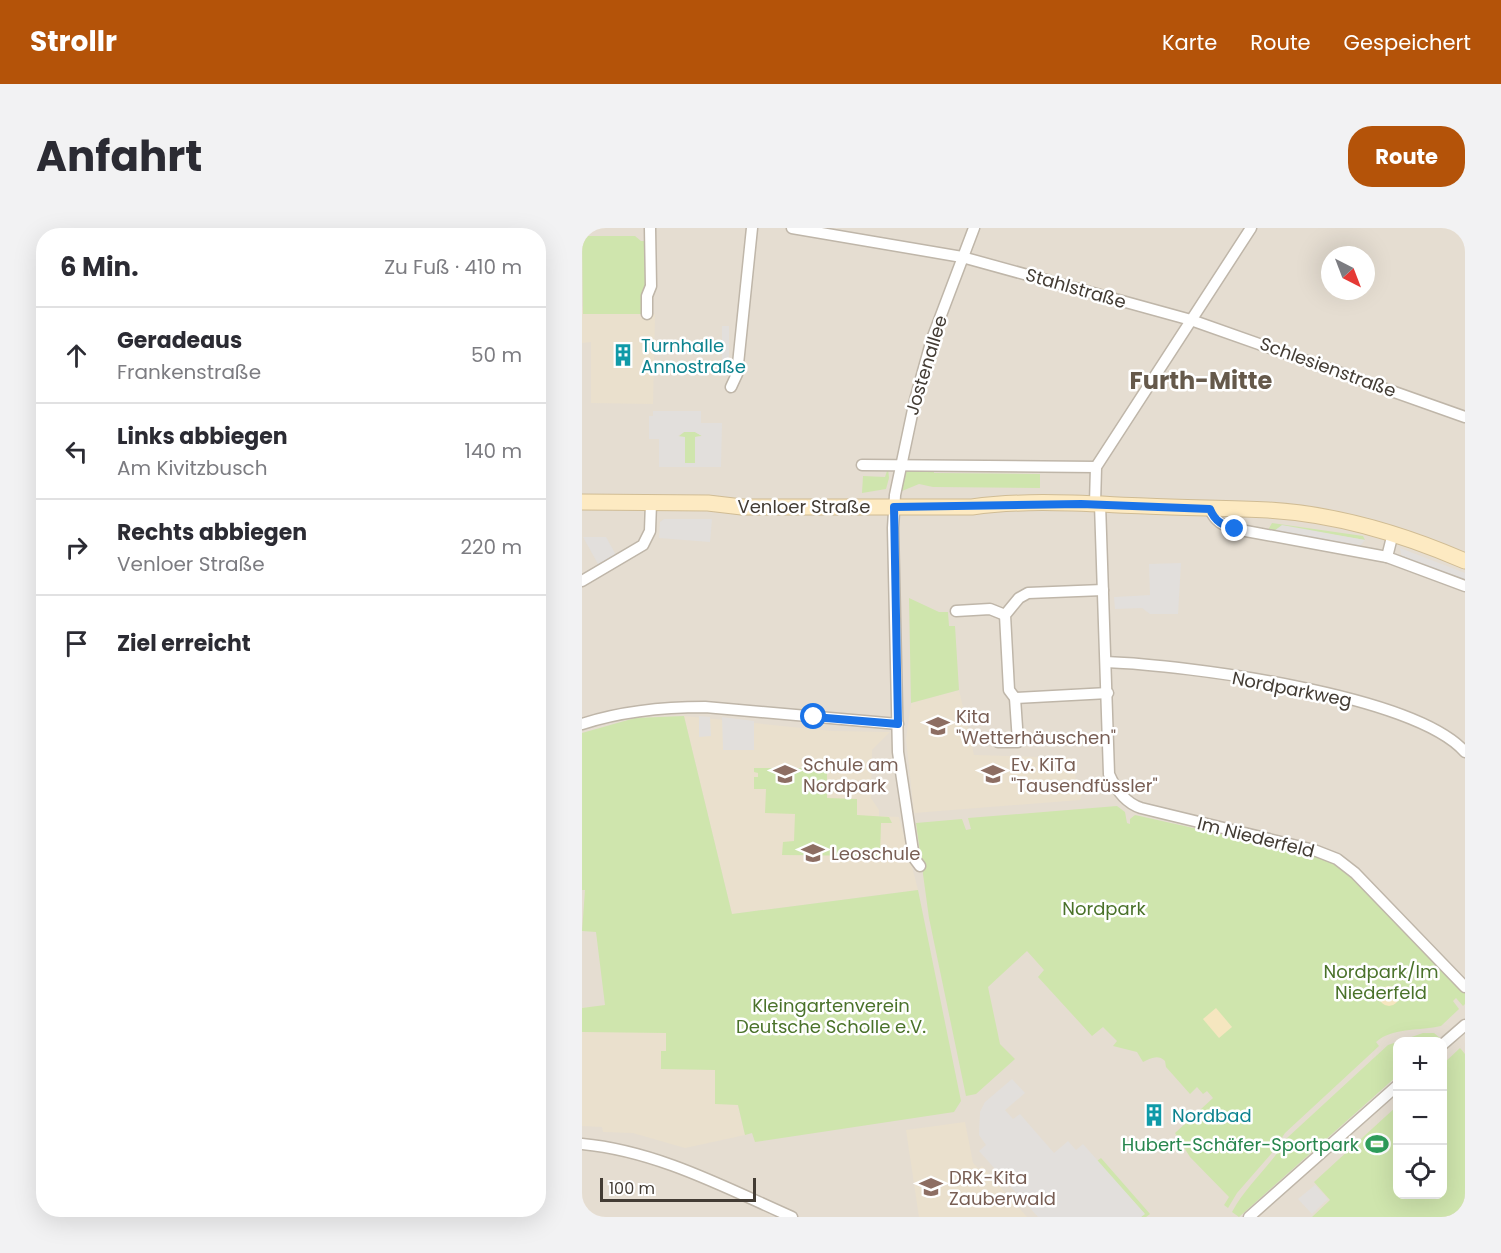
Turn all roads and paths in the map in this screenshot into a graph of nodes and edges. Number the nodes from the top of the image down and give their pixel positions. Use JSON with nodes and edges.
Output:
{"nodes":[{"id":1,"x":650,"y":228,"type":"edge"},
{"id":2,"x":752,"y":228,"type":"edge"},
{"id":3,"x":792,"y":228,"type":"edge"},
{"id":4,"x":974,"y":228,"type":"edge"},
{"id":5,"x":1251,"y":228,"type":"edge"},
{"id":6,"x":962,"y":257,"type":"junction"},
{"id":7,"x":647,"y":314,"type":"dead end"},
{"id":8,"x":1191,"y":320,"type":"junction"},
{"id":9,"x":731,"y":387,"type":"dead end"},
{"id":10,"x":1465,"y":417,"type":"edge"},
{"id":11,"x":862,"y":465,"type":"dead end"},
{"id":12,"x":900,"y":466,"type":"junction"},
{"id":13,"x":1096,"y":467,"type":"junction"},
{"id":14,"x":582,"y":502,"type":"edge"},
{"id":15,"x":651,"y":503,"type":"junction"},
{"id":16,"x":1098,"y":504,"type":"junction"},
{"id":17,"x":894,"y":507,"type":"junction"},
{"id":18,"x":1210,"y":509,"type":"junction"},
{"id":19,"x":1393,"y":533,"type":"junction"},
{"id":20,"x":1387,"y":557,"type":"junction"},
{"id":21,"x":1465,"y":561,"type":"edge"},
{"id":22,"x":582,"y":581,"type":"edge"},
{"id":23,"x":1465,"y":586,"type":"edge"},
{"id":24,"x":1103,"y":590,"type":"junction"},
{"id":25,"x":956,"y":611,"type":"dead end"},
{"id":26,"x":1005,"y":615,"type":"junction"},
{"id":27,"x":1106,"y":662,"type":"junction"},
{"id":28,"x":1108,"y":693,"type":"junction"},
{"id":29,"x":1015,"y":698,"type":"junction"},
{"id":30,"x":582,"y":724,"type":"edge"},
{"id":31,"x":898,"y":724,"type":"junction"},
{"id":32,"x":998,"y":742,"type":"dead end"},
{"id":33,"x":1465,"y":752,"type":"edge"},
{"id":34,"x":920,"y":866,"type":"dead end"},
{"id":35,"x":1465,"y":987,"type":"edge"},
{"id":36,"x":1465,"y":1025,"type":"edge"},
{"id":37,"x":1447,"y":1041,"type":"edge"},
{"id":38,"x":1393,"y":1089,"type":"edge"},
{"id":39,"x":582,"y":1144,"type":"edge"},
{"id":40,"x":792,"y":1217,"type":"edge"},
{"id":41,"x":1250,"y":1217,"type":"edge"}],
"edges":[{"from":1,"to":7,"type":"street"},
{"from":2,"to":9,"type":"street"},
{"from":3,"to":6,"type":"street","name":"Stahlstraße"},
{"from":4,"to":6,"type":"street","name":"Jostenallee"},
{"from":5,"to":8,"type":"street"},
{"from":6,"to":8,"type":"street","name":"Stahlstraße"},
{"from":6,"to":12,"type":"street","name":"Jostenallee"},
{"from":8,"to":10,"type":"street","name":"Schlesienstraße"},
{"from":8,"to":13,"type":"street"},
{"from":11,"to":12,"type":"street"},
{"from":12,"to":13,"type":"street"},
{"from":12,"to":17,"type":"street","name":"Jostenallee"},
{"from":13,"to":16,"type":"street"},
{"from":14,"to":15,"type":"main road","name":"Venloer Straße"},
{"from":15,"to":17,"type":"main road","name":"Venloer Straße"},
{"from":15,"to":22,"type":"street"},
{"from":16,"to":17,"type":"main road","name":"Venloer Straße"},
{"from":16,"to":18,"type":"main road","name":"Venloer Straße"},
{"from":16,"to":24,"type":"street"},
{"from":17,"to":31,"type":"street","name":"Jostenallee"},
{"from":18,"to":19,"type":"main road","name":"Venloer Straße"},
{"from":18,"to":20,"type":"street"},
{"from":19,"to":20,"type":"street"},
{"from":19,"to":21,"type":"main road","name":"Venloer Straße"},
{"from":20,"to":23,"type":"street"},
{"from":24,"to":26,"type":"street"},
{"from":24,"to":27,"type":"street"},
{"from":25,"to":26,"type":"street"},
{"from":26,"to":29,"type":"street"},
{"from":27,"to":28,"type":"street"},
{"from":27,"to":33,"type":"street","name":"Nordparkweg"},
{"from":28,"to":29,"type":"street"},
{"from":28,"to":35,"type":"street","name":"Im Niederfeld"},
{"from":29,"to":32,"type":"street"},
{"from":30,"to":31,"type":"street"},
{"from":31,"to":34,"type":"street","name":"Jostenallee"},
{"from":36,"to":37,"type":"street"},
{"from":38,"to":41,"type":"street"},
{"from":39,"to":40,"type":"street"}]}
